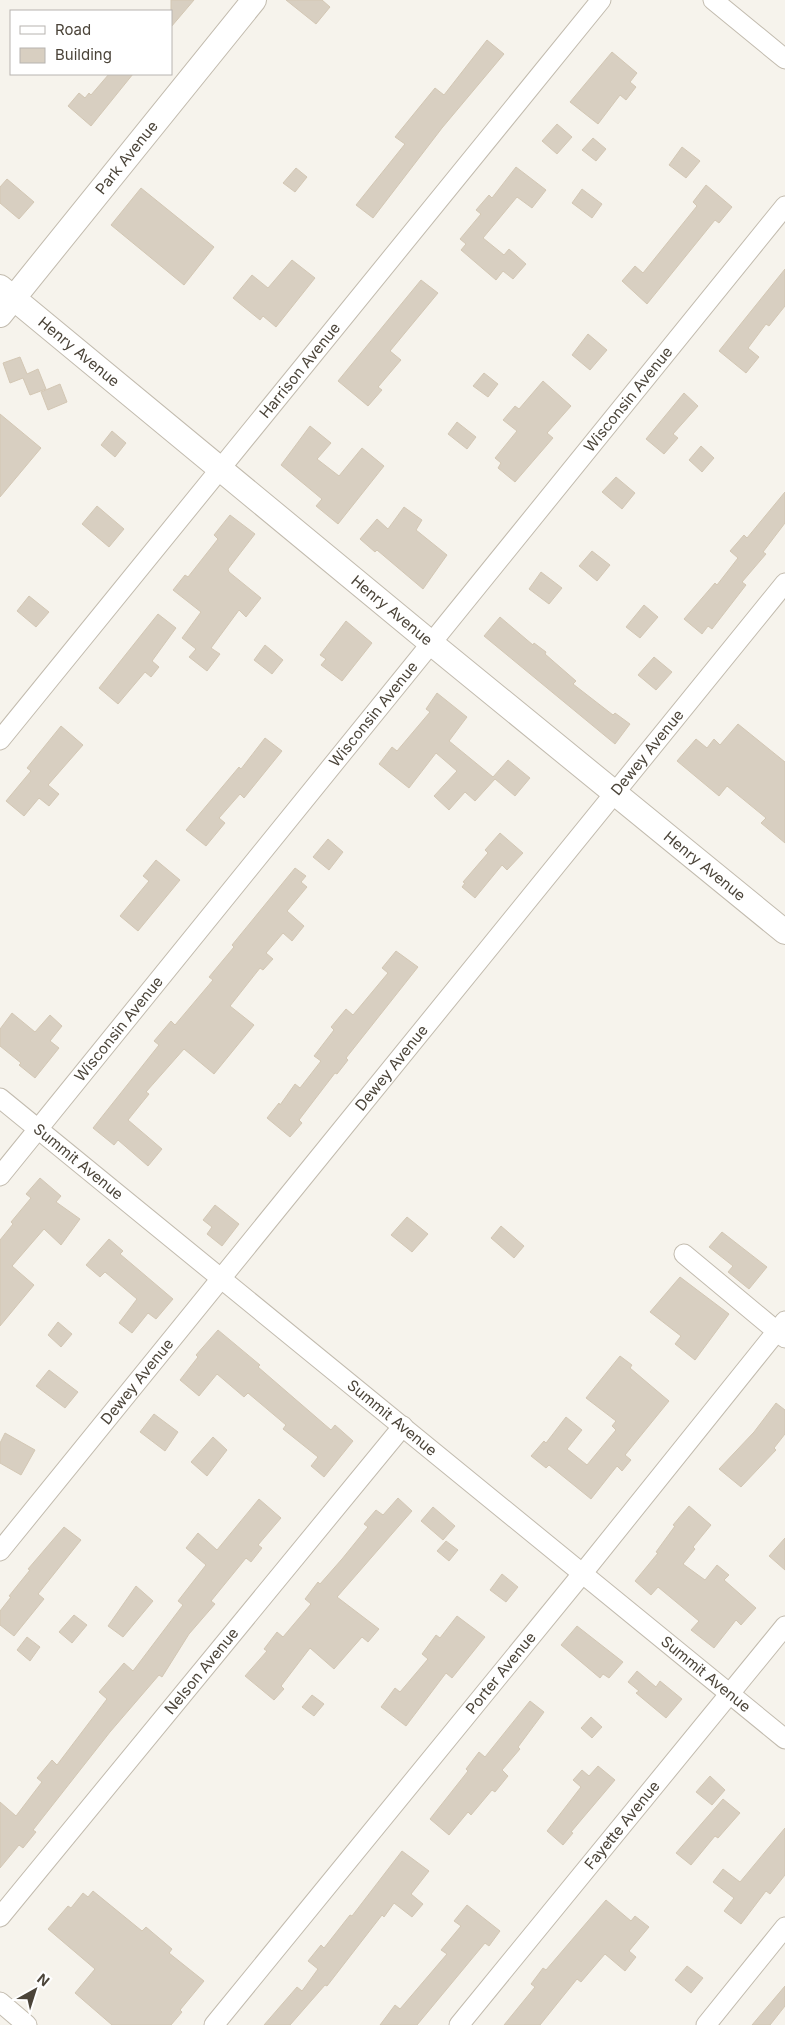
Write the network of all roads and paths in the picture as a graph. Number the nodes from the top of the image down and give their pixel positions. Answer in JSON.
{"nodes":[{"id":1,"x":254,"y":0,"type":"edge"},
{"id":2,"x":601,"y":0,"type":"edge"},
{"id":3,"x":713,"y":0,"type":"edge"},
{"id":4,"x":785,"y":59,"type":"edge"},
{"id":5,"x":785,"y":206,"type":"edge"},
{"id":6,"x":5,"y":300,"type":"edge"},
{"id":7,"x":220,"y":468,"type":"junction"},
{"id":8,"x":785,"y":583,"type":"edge"},
{"id":9,"x":431,"y":643,"type":"junction"},
{"id":10,"x":0,"y":740,"type":"edge"},
{"id":11,"x":615,"y":793,"type":"junction"},
{"id":12,"x":785,"y":932,"type":"edge"},
{"id":13,"x":0,"y":1098,"type":"edge"},
{"id":14,"x":38,"y":1129,"type":"junction"},
{"id":15,"x":0,"y":1176,"type":"edge"},
{"id":16,"x":684,"y":1254,"type":"dead end"},
{"id":17,"x":222,"y":1280,"type":"junction"},
{"id":18,"x":782,"y":1330,"type":"edge"},
{"id":19,"x":402,"y":1426,"type":"junction"},
{"id":20,"x":0,"y":1551,"type":"edge"},
{"id":21,"x":582,"y":1574,"type":"junction"},
{"id":22,"x":785,"y":1626,"type":"edge"},
{"id":23,"x":729,"y":1692,"type":"junction"},
{"id":24,"x":785,"y":1739,"type":"edge"},
{"id":25,"x":0,"y":1917,"type":"edge"},
{"id":26,"x":785,"y":1927,"type":"edge"},
{"id":27,"x":0,"y":2002,"type":"edge"},
{"id":28,"x":27,"y":2025,"type":"edge"},
{"id":29,"x":214,"y":2025,"type":"edge"},
{"id":30,"x":459,"y":2025,"type":"edge"},
{"id":31,"x":706,"y":2025,"type":"edge"}],
"edges":[{"from":1,"to":6,"type":"street","name":"Park Avenue"},
{"from":2,"to":7,"type":"street","name":"Harrison Avenue"},
{"from":3,"to":4,"type":"street"},
{"from":5,"to":9,"type":"street","name":"Wisconsin Avenue"},
{"from":6,"to":7,"type":"street","name":"Henry Avenue"},
{"from":7,"to":9,"type":"street","name":"Henry Avenue"},
{"from":7,"to":10,"type":"street","name":"Harrison Avenue"},
{"from":8,"to":11,"type":"street","name":"Dewey Avenue"},
{"from":9,"to":11,"type":"street","name":"Henry Avenue"},
{"from":9,"to":14,"type":"street","name":"Wisconsin Avenue"},
{"from":11,"to":12,"type":"street","name":"Henry Avenue"},
{"from":11,"to":17,"type":"street","name":"Dewey Avenue"},
{"from":13,"to":14,"type":"street","name":"Summit Avenue"},
{"from":14,"to":15,"type":"street","name":"Wisconsin Avenue"},
{"from":14,"to":17,"type":"street","name":"Summit Avenue"},
{"from":16,"to":18,"type":"street"},
{"from":17,"to":19,"type":"street","name":"Summit Avenue"},
{"from":17,"to":20,"type":"street","name":"Dewey Avenue"},
{"from":18,"to":21,"type":"street","name":"Porter Avenue"},
{"from":19,"to":21,"type":"street","name":"Summit Avenue"},
{"from":19,"to":25,"type":"street","name":"Nelson Avenue"},
{"from":21,"to":23,"type":"street","name":"Summit Avenue"},
{"from":21,"to":29,"type":"street","name":"Porter Avenue"},
{"from":22,"to":23,"type":"street","name":"Fayette Avenue"},
{"from":23,"to":24,"type":"street","name":"Summit Avenue"},
{"from":23,"to":30,"type":"street","name":"Fayette Avenue"},
{"from":26,"to":31,"type":"street"},
{"from":27,"to":28,"type":"street"}]}
